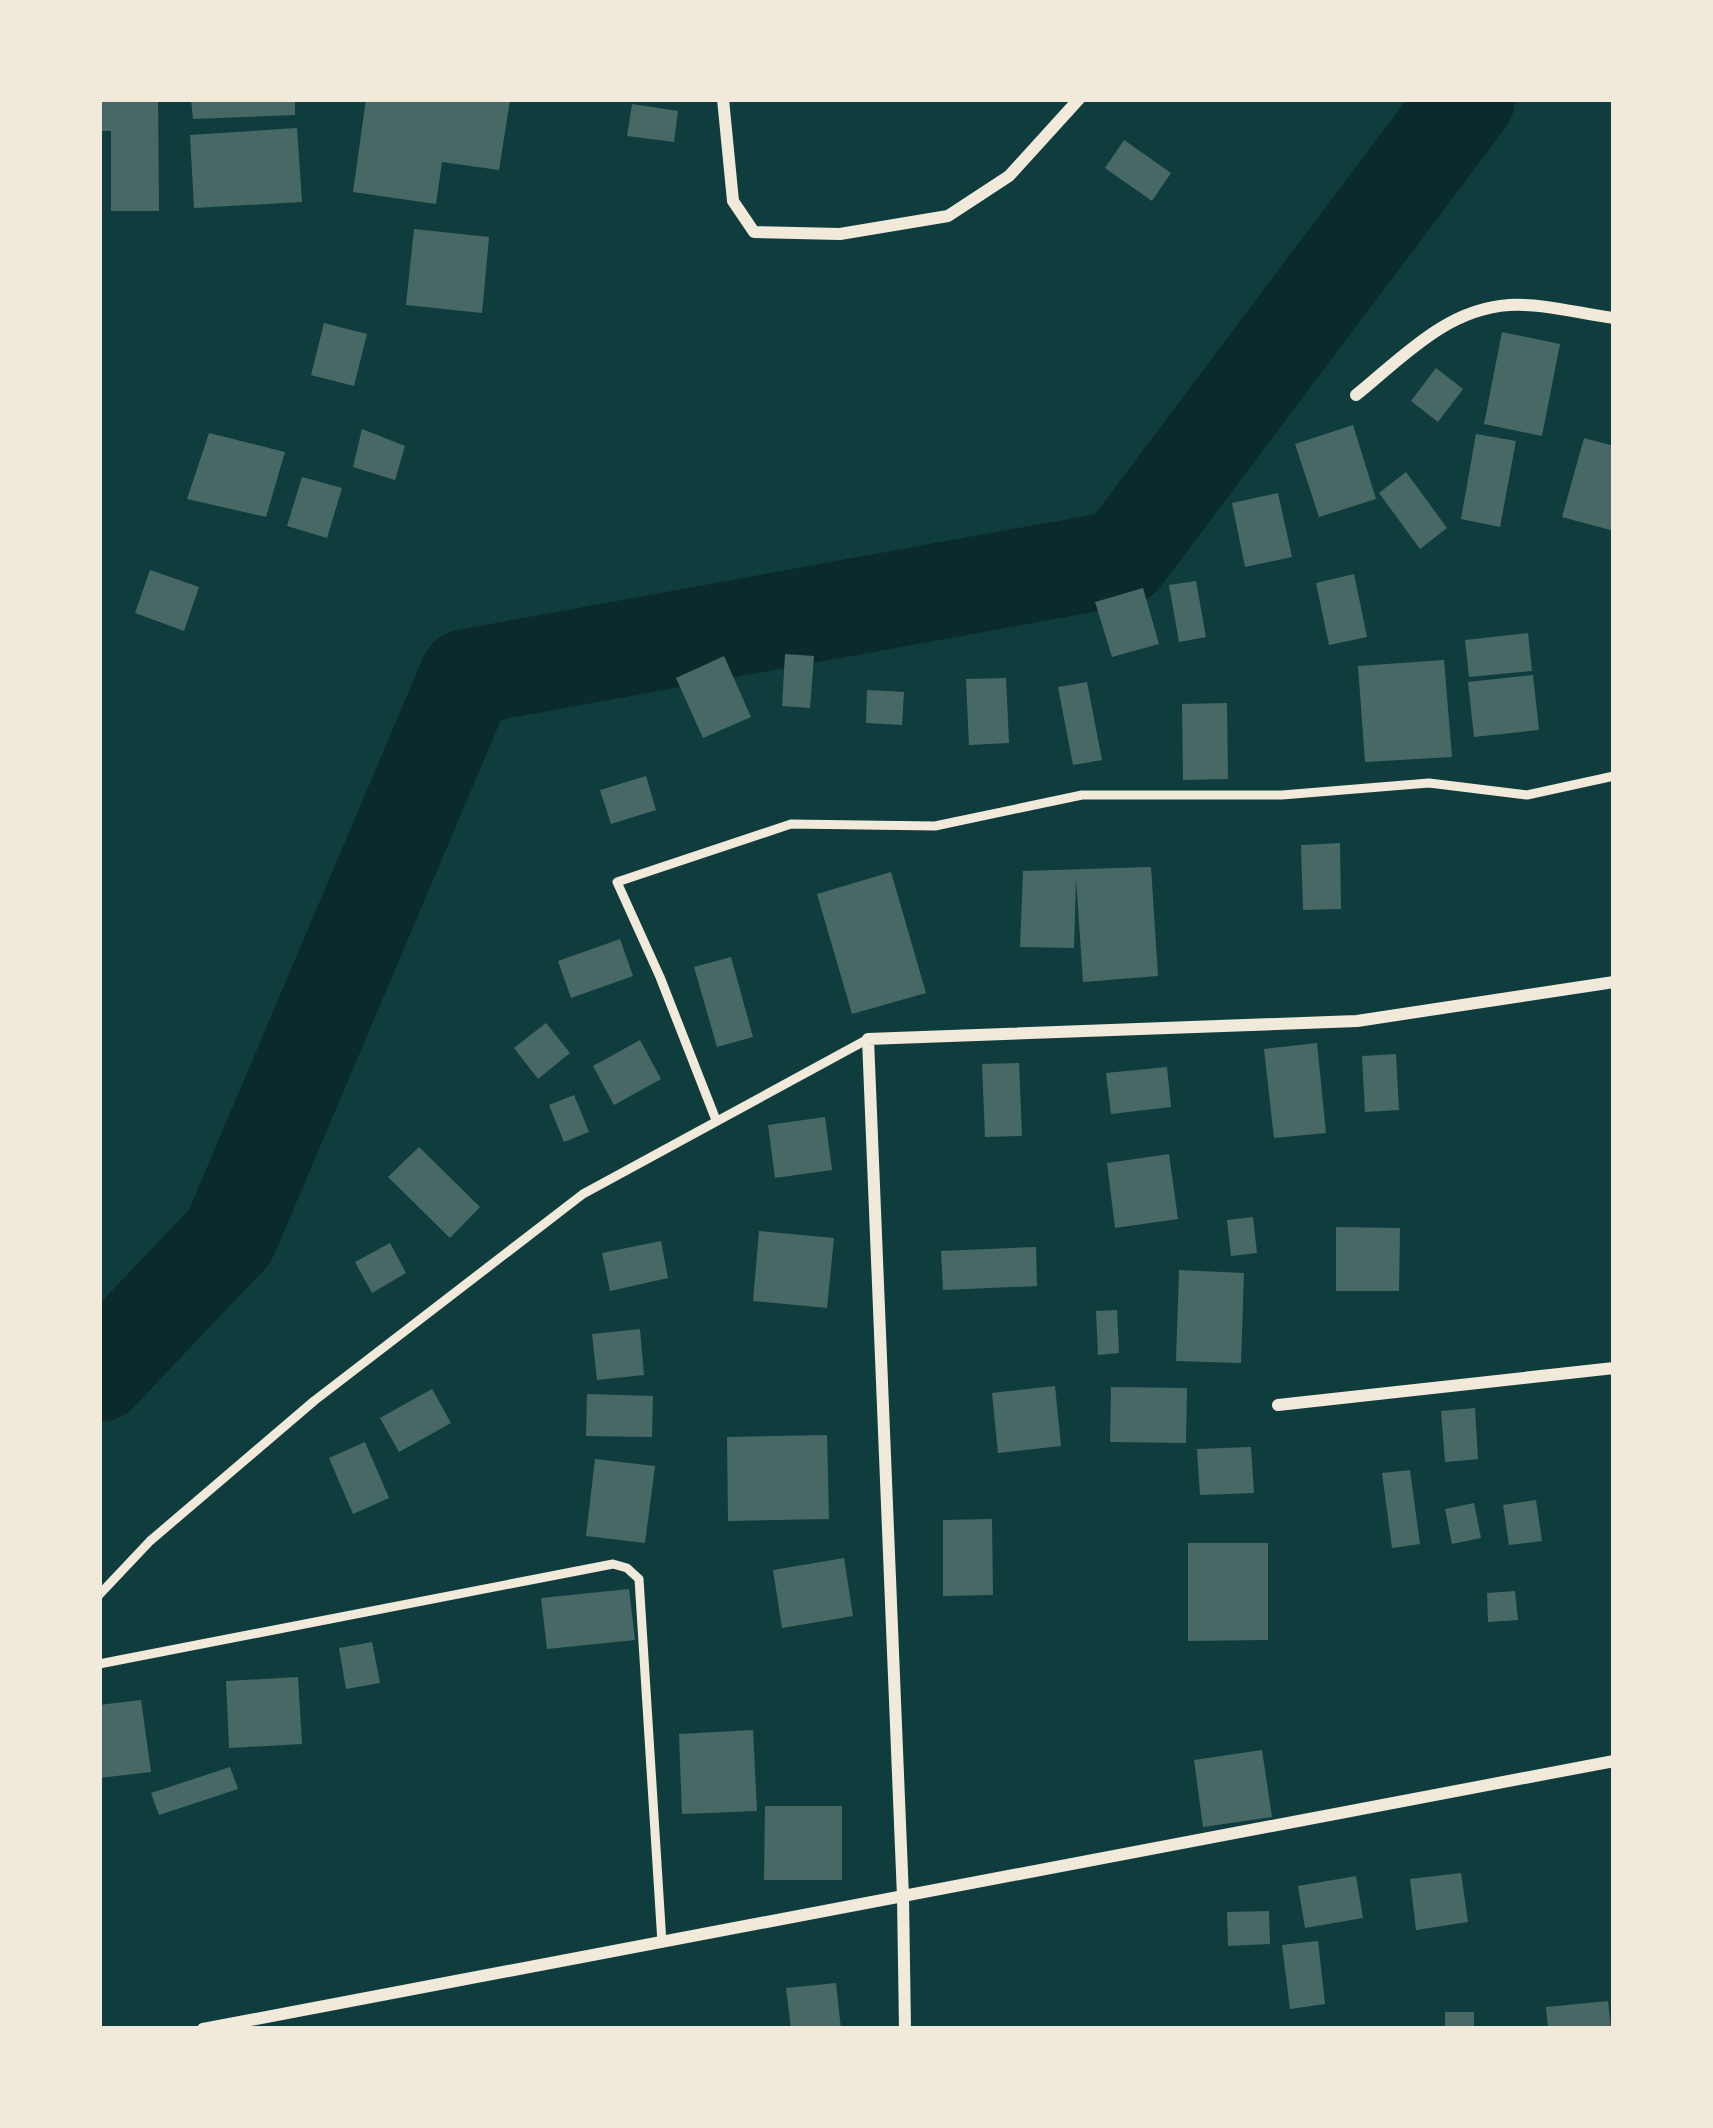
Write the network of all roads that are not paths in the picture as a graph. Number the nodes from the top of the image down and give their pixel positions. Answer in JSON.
{"nodes":[{"id":1,"x":723,"y":99,"type":"edge"},
{"id":2,"x":1079,"y":99,"type":"edge"},
{"id":3,"x":1614,"y":318,"type":"edge"},
{"id":4,"x":1356,"y":395,"type":"dead end"},
{"id":5,"x":1614,"y":776,"type":"edge"},
{"id":6,"x":1614,"y":982,"type":"edge"},
{"id":7,"x":868,"y":1039,"type":"junction"},
{"id":8,"x":716,"y":1120,"type":"junction"},
{"id":9,"x":1614,"y":1368,"type":"edge"},
{"id":10,"x":1278,"y":1405,"type":"dead end"},
{"id":11,"x":99,"y":1595,"type":"edge"},
{"id":12,"x":99,"y":1664,"type":"edge"},
{"id":13,"x":1614,"y":1761,"type":"edge"},
{"id":14,"x":903,"y":1898,"type":"junction"},
{"id":15,"x":662,"y":1943,"type":"junction"},
{"id":16,"x":202,"y":2029,"type":"edge"},
{"id":17,"x":905,"y":2029,"type":"edge"}],
"edges":[{"from":1,"to":2,"type":"street"},
{"from":3,"to":4,"type":"street"},
{"from":5,"to":8,"type":"lane"},
{"from":6,"to":7,"type":"street"},
{"from":7,"to":8,"type":"lane"},
{"from":7,"to":14,"type":"street"},
{"from":8,"to":11,"type":"lane"},
{"from":9,"to":10,"type":"street"},
{"from":12,"to":15,"type":"lane"},
{"from":13,"to":14,"type":"street"},
{"from":14,"to":15,"type":"street"},
{"from":14,"to":17,"type":"street"},
{"from":15,"to":16,"type":"street"}]}
